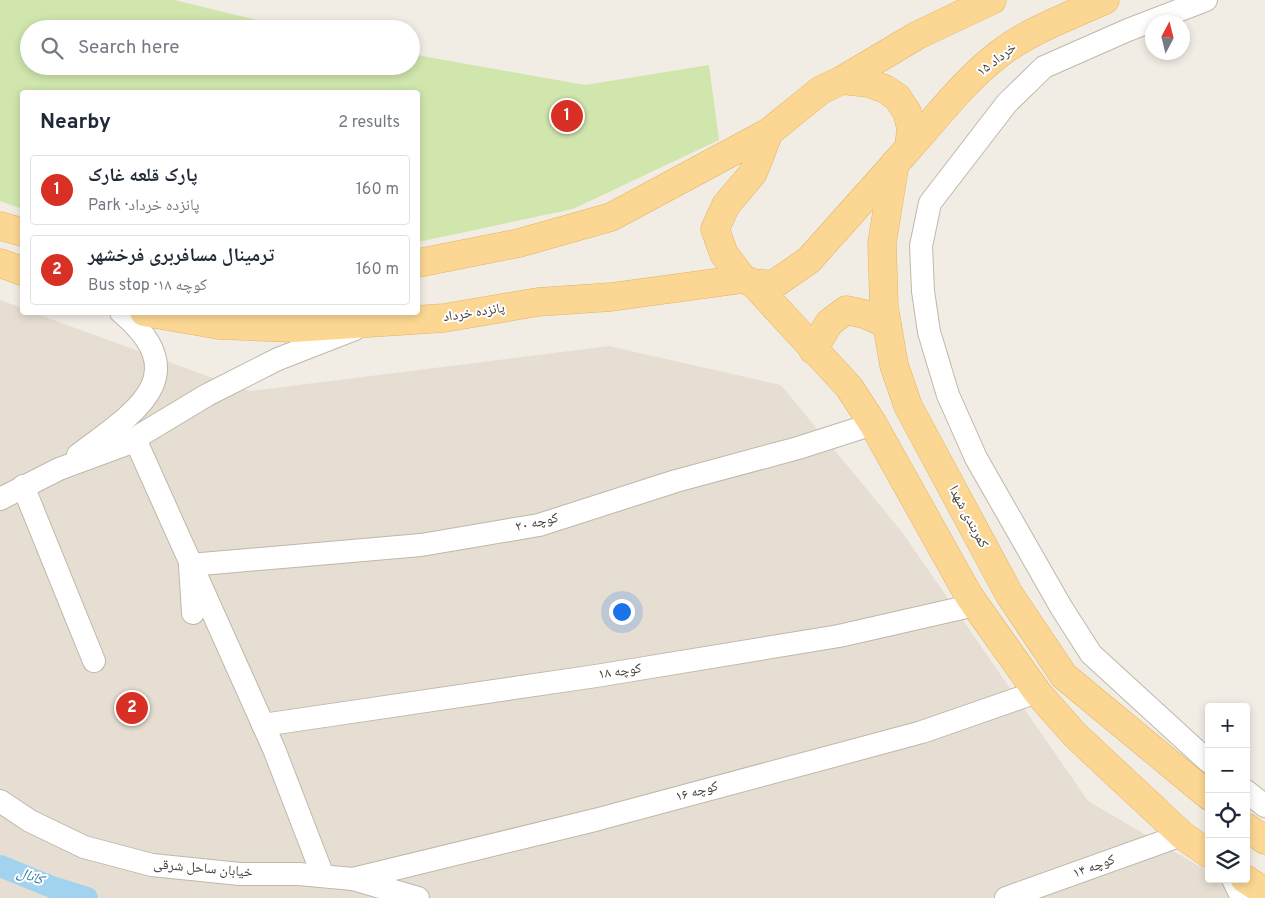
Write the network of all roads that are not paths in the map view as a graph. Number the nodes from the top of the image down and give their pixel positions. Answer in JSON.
{"nodes":[{"id":1,"x":992,"y":0,"type":"edge"},
{"id":2,"x":1105,"y":0,"type":"edge"},
{"id":3,"x":1206,"y":0,"type":"edge"},
{"id":4,"x":842,"y":80,"type":"junction"},
{"id":5,"x":769,"y":132,"type":"junction"},
{"id":6,"x":902,"y":156,"type":"junction"},
{"id":7,"x":0,"y":226,"type":"edge"},
{"id":8,"x":20,"y":231,"type":"edge"},
{"id":9,"x":420,"y":262,"type":"edge"},
{"id":10,"x":0,"y":263,"type":"edge"},
{"id":11,"x":20,"y":271,"type":"edge"},
{"id":12,"x":748,"y":281,"type":"junction"},
{"id":13,"x":125,"y":315,"type":"edge"},
{"id":14,"x":161,"y":315,"type":"edge"},
{"id":15,"x":375,"y":322,"type":"junction"},
{"id":16,"x":887,"y":324,"type":"junction"},
{"id":17,"x":813,"y":350,"type":"junction"},
{"id":18,"x":873,"y":424,"type":"junction"},
{"id":19,"x":135,"y":439,"type":"junction"},
{"id":20,"x":59,"y":469,"type":"junction"},
{"id":21,"x":7,"y":492,"type":"edge"},
{"id":22,"x":190,"y":564,"type":"junction"},
{"id":23,"x":975,"y":605,"type":"junction"},
{"id":24,"x":193,"y":613,"type":"dead end"},
{"id":25,"x":94,"y":661,"type":"dead end"},
{"id":26,"x":1037,"y":692,"type":"junction"},
{"id":27,"x":263,"y":725,"type":"junction"},
{"id":28,"x":1205,"y":758,"type":"edge"},
{"id":29,"x":1205,"y":793,"type":"edge"},
{"id":30,"x":1249,"y":793,"type":"edge"},
{"id":31,"x":0,"y":801,"type":"edge"},
{"id":32,"x":1265,"y":806,"type":"edge"},
{"id":33,"x":1250,"y":830,"type":"edge"},
{"id":34,"x":1182,"y":835,"type":"junction"},
{"id":35,"x":1265,"y":840,"type":"edge"},
{"id":36,"x":1205,"y":851,"type":"edge"},
{"id":37,"x":323,"y":876,"type":"junction"},
{"id":38,"x":353,"y":878,"type":"junction"},
{"id":39,"x":1250,"y":882,"type":"edge"},
{"id":40,"x":1235,"y":883,"type":"edge"},
{"id":41,"x":1265,"y":892,"type":"edge"},
{"id":42,"x":418,"y":898,"type":"edge"},
{"id":43,"x":1006,"y":898,"type":"edge"},
{"id":44,"x":1242,"y":898,"type":"edge"}],
"edges":[{"from":1,"to":4,"type":"main road"},
{"from":2,"to":6,"type":"main road","name":"۱۵ خرداد"},
{"from":3,"to":28,"type":"street"},
{"from":4,"to":5,"type":"main road"},
{"from":4,"to":6,"type":"main road","name":"کمربندی شهدا"},
{"from":5,"to":9,"type":"main road"},
{"from":5,"to":12,"type":"main road"},
{"from":6,"to":12,"type":"main road","name":"۱۵ خرداد"},
{"from":6,"to":16,"type":"main road","name":"کمربندی شهدا"},
{"from":7,"to":8,"type":"main road"},
{"from":10,"to":11,"type":"main road"},
{"from":12,"to":15,"type":"main road","name":"پانزده خرداد"},
{"from":12,"to":17,"type":"main road"},
{"from":13,"to":20,"type":"street"},
{"from":14,"to":15,"type":"main road","name":"پانزده خرداد"},
{"from":15,"to":19,"type":"street"},
{"from":16,"to":17,"type":"main road"},
{"from":16,"to":29,"type":"main road","name":"کمربندی شهدا"},
{"from":17,"to":18,"type":"main road"},
{"from":18,"to":22,"type":"street","name":"کوچه ۲۰"},
{"from":18,"to":23,"type":"main road"},
{"from":19,"to":20,"type":"street"},
{"from":19,"to":22,"type":"street"},
{"from":20,"to":21,"type":"street"},
{"from":21,"to":25,"type":"street"},
{"from":22,"to":24,"type":"street"},
{"from":22,"to":27,"type":"street"},
{"from":23,"to":26,"type":"main road"},
{"from":23,"to":27,"type":"street","name":"کوچه ۱۸"},
{"from":26,"to":34,"type":"main road"},
{"from":26,"to":38,"type":"street","name":"کوچه ۱۶"},
{"from":27,"to":37,"type":"street"},
{"from":30,"to":32,"type":"street"},
{"from":31,"to":37,"type":"street","name":"خیابان ساحل شرقی"},
{"from":33,"to":35,"type":"main road"},
{"from":34,"to":36,"type":"main road"},
{"from":34,"to":43,"type":"street","name":"کوچه ۱۴"},
{"from":37,"to":38,"type":"street","name":"خیابان ساحل شرقی"},
{"from":38,"to":42,"type":"street","name":"خیابان ساحل شرقی"},
{"from":39,"to":41,"type":"main road"},
{"from":40,"to":44,"type":"street"}]}
